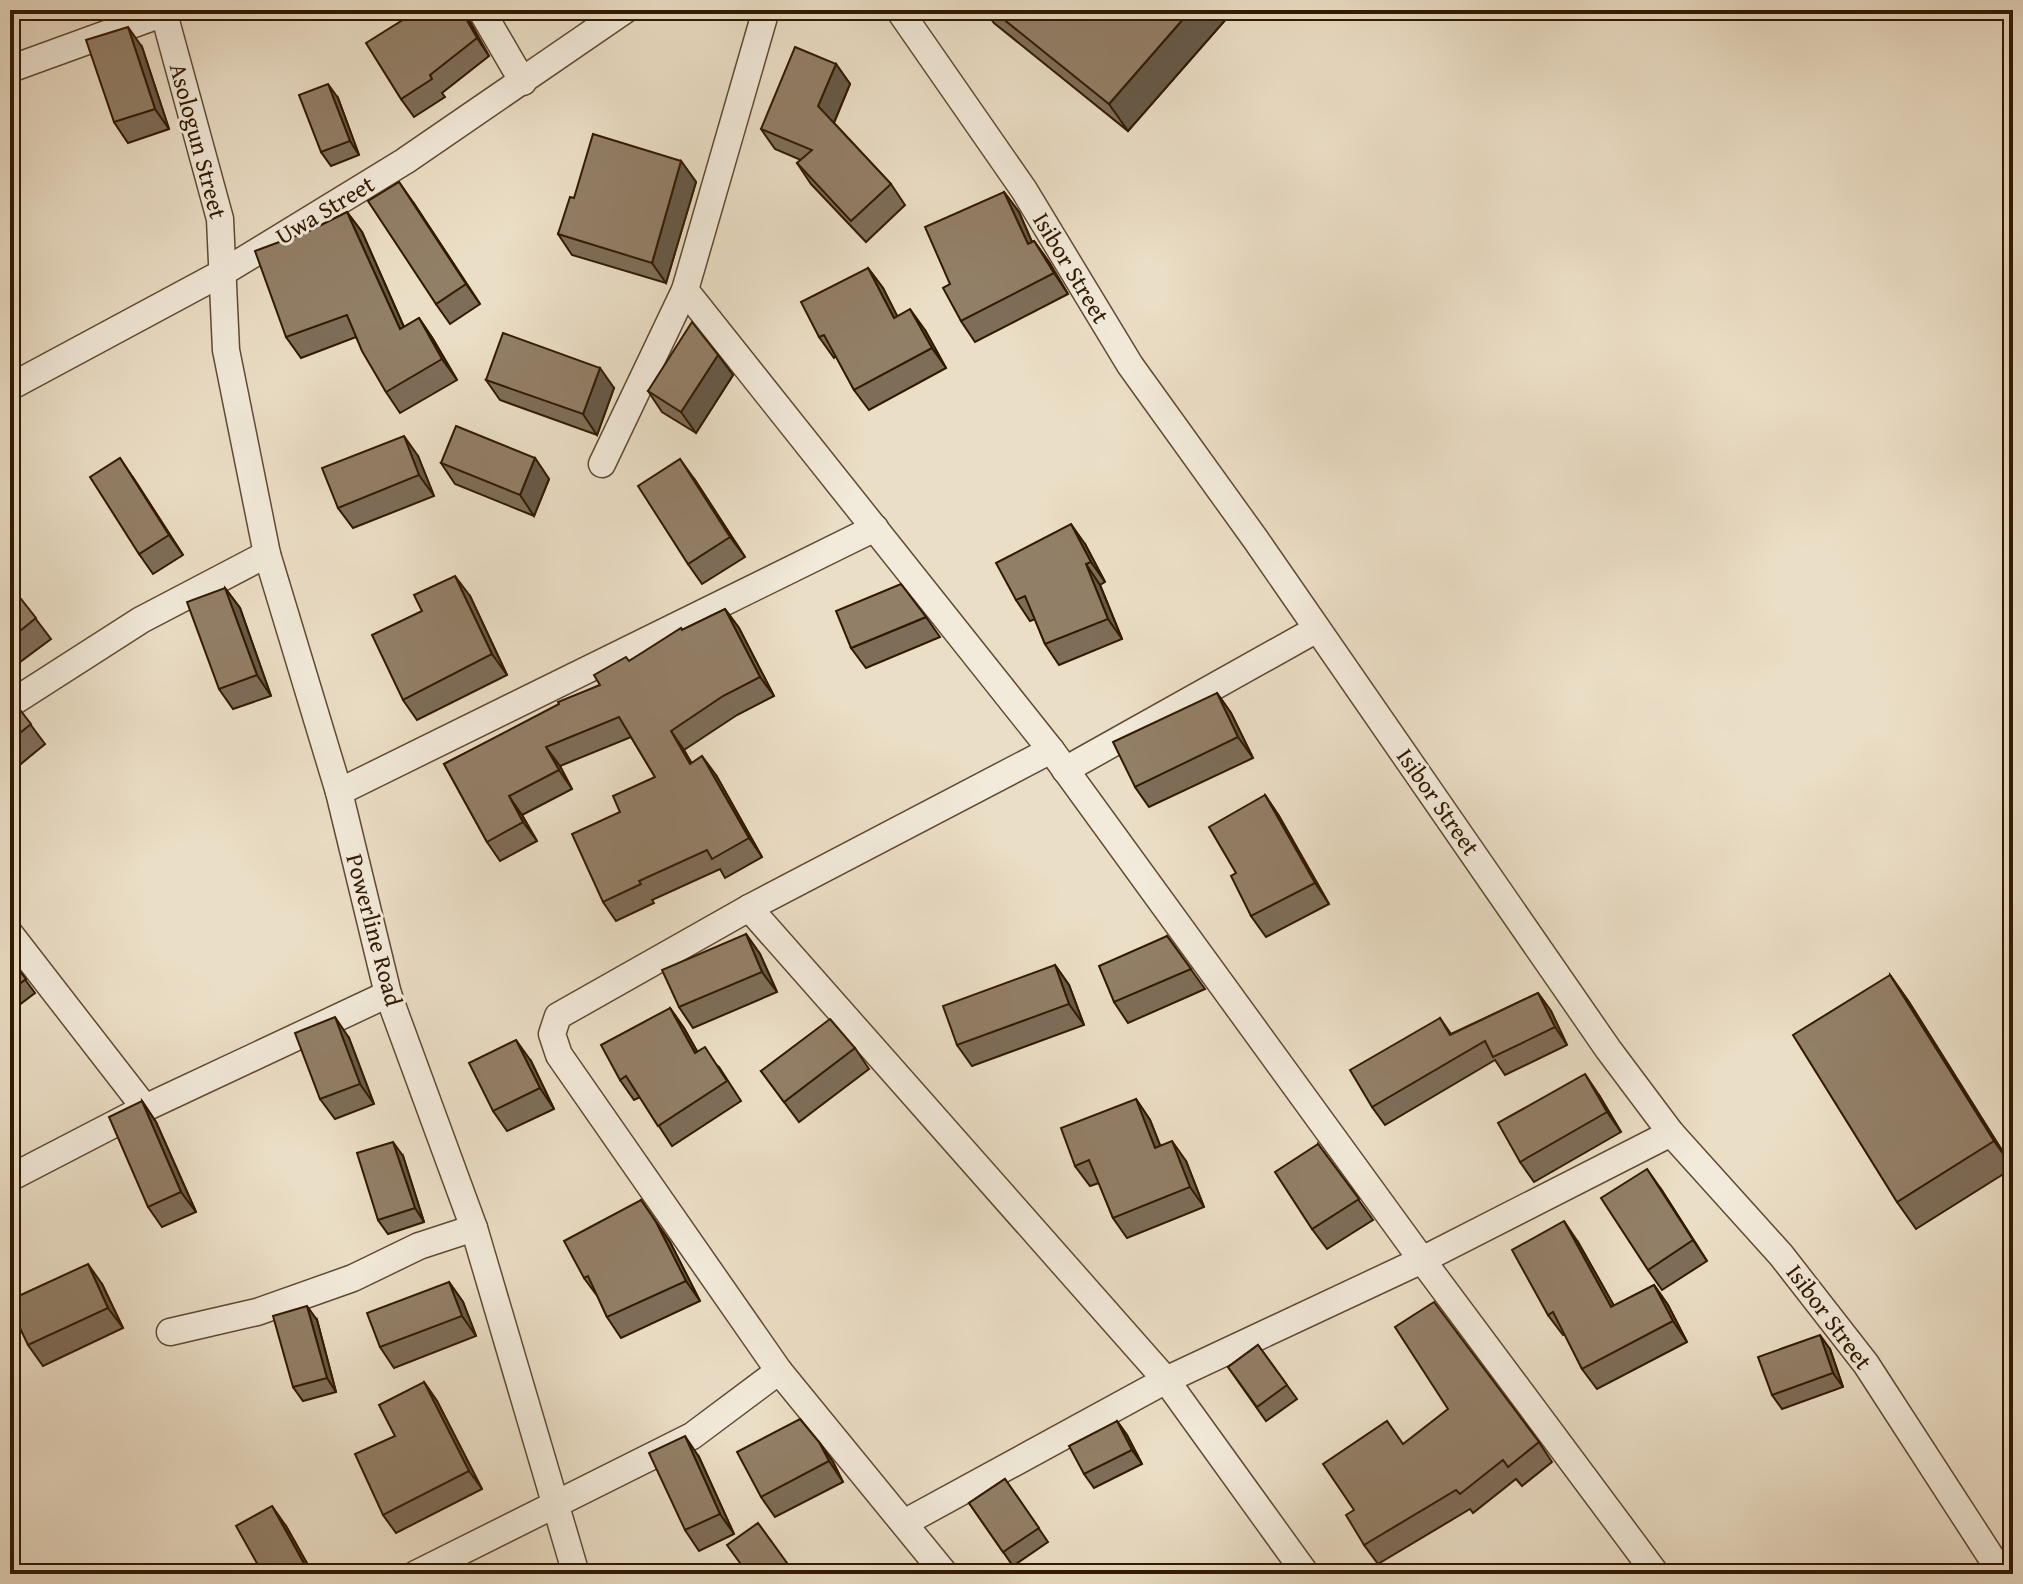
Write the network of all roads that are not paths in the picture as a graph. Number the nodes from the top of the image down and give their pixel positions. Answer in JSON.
{"nodes":[{"id":1,"x":481,"y":10,"type":"edge"},
{"id":2,"x":625,"y":10,"type":"edge"},
{"id":3,"x":766,"y":10,"type":"edge"},
{"id":4,"x":899,"y":10,"type":"edge"},
{"id":5,"x":163,"y":11,"type":"edge"},
{"id":6,"x":10,"y":69,"type":"edge"},
{"id":7,"x":523,"y":82,"type":"junction"},
{"id":8,"x":222,"y":273,"type":"junction"},
{"id":9,"x":685,"y":290,"type":"junction"},
{"id":10,"x":10,"y":387,"type":"edge"},
{"id":11,"x":602,"y":464,"type":"dead end"},
{"id":12,"x":875,"y":528,"type":"junction"},
{"id":13,"x":267,"y":554,"type":"junction"},
{"id":14,"x":1317,"y":629,"type":"junction"},
{"id":15,"x":10,"y":704,"type":"edge"},
{"id":16,"x":1058,"y":760,"type":"junction"},
{"id":17,"x":339,"y":792,"type":"junction"},
{"id":18,"x":749,"y":908,"type":"junction"},
{"id":19,"x":10,"y":934,"type":"edge"},
{"id":20,"x":388,"y":994,"type":"junction"},
{"id":21,"x":145,"y":1108,"type":"junction"},
{"id":22,"x":1671,"y":1133,"type":"junction"},
{"id":23,"x":10,"y":1178,"type":"edge"},
{"id":24,"x":474,"y":1228,"type":"junction"},
{"id":25,"x":1422,"y":1260,"type":"junction"},
{"id":26,"x":170,"y":1332,"type":"dead end"},
{"id":27,"x":779,"y":1371,"type":"junction"},
{"id":28,"x":1166,"y":1380,"type":"junction"},
{"id":29,"x":557,"y":1504,"type":"junction"},
{"id":30,"x":904,"y":1523,"type":"junction"},
{"id":31,"x":416,"y":1574,"type":"edge"},
{"id":32,"x":576,"y":1574,"type":"edge"},
{"id":33,"x":945,"y":1574,"type":"edge"},
{"id":34,"x":1306,"y":1574,"type":"edge"},
{"id":35,"x":1656,"y":1574,"type":"edge"},
{"id":36,"x":2002,"y":1574,"type":"edge"}],
"edges":[{"from":1,"to":7,"type":"street"},
{"from":2,"to":7,"type":"street","name":"Uwa Street"},
{"from":3,"to":9,"type":"street"},
{"from":4,"to":14,"type":"street","name":"Isibor Street"},
{"from":5,"to":6,"type":"street"},
{"from":5,"to":8,"type":"street","name":"Asologun Street"},
{"from":7,"to":8,"type":"street","name":"Uwa Street"},
{"from":8,"to":10,"type":"street","name":"Uwa Street"},
{"from":8,"to":13,"type":"street","name":"Powerline Road"},
{"from":9,"to":11,"type":"street"},
{"from":9,"to":12,"type":"street"},
{"from":12,"to":16,"type":"street"},
{"from":12,"to":17,"type":"street"},
{"from":13,"to":15,"type":"street"},
{"from":13,"to":17,"type":"street","name":"Powerline Road"},
{"from":14,"to":16,"type":"street"},
{"from":14,"to":22,"type":"street","name":"Isibor Street"},
{"from":16,"to":18,"type":"street"},
{"from":16,"to":25,"type":"street"},
{"from":17,"to":20,"type":"street","name":"Powerline Road"},
{"from":18,"to":27,"type":"street"},
{"from":18,"to":28,"type":"street"},
{"from":19,"to":21,"type":"street"},
{"from":20,"to":21,"type":"street"},
{"from":20,"to":24,"type":"street","name":"Powerline Road"},
{"from":21,"to":23,"type":"street"},
{"from":22,"to":25,"type":"street"},
{"from":22,"to":36,"type":"street","name":"Isibor Street"},
{"from":24,"to":26,"type":"street"},
{"from":24,"to":29,"type":"street","name":"Powerline Road"},
{"from":25,"to":28,"type":"street"},
{"from":25,"to":35,"type":"street"},
{"from":27,"to":29,"type":"street"},
{"from":27,"to":30,"type":"street"},
{"from":28,"to":30,"type":"street"},
{"from":28,"to":34,"type":"street"},
{"from":29,"to":31,"type":"street"},
{"from":29,"to":32,"type":"street","name":"Powerline Road"},
{"from":30,"to":33,"type":"street"}]}
